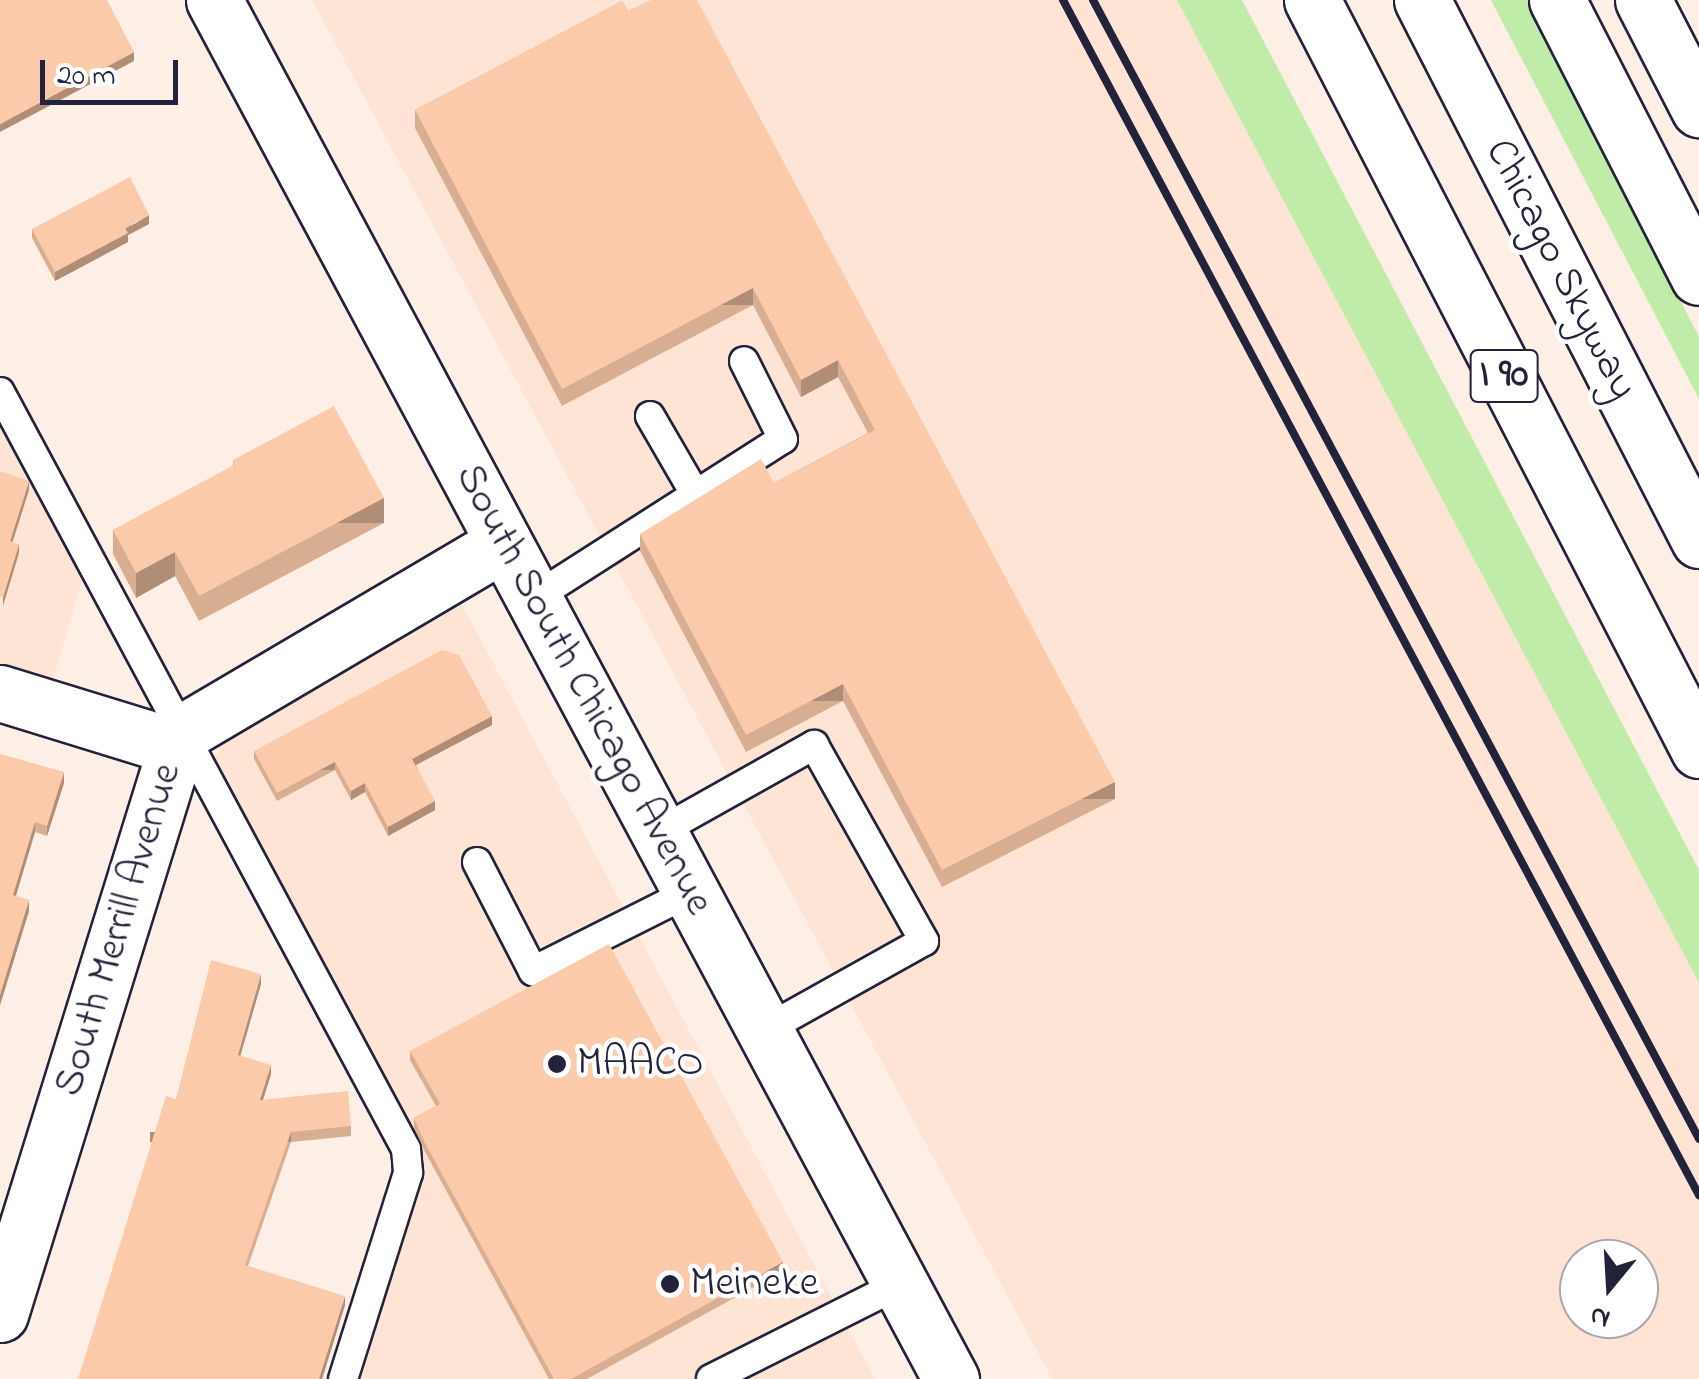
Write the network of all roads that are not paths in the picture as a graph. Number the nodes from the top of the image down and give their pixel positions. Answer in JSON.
{"nodes":[{"id":1,"x":214,"y":0,"type":"edge"},
{"id":2,"x":1312,"y":0,"type":"edge"},
{"id":3,"x":1422,"y":0,"type":"edge"},
{"id":4,"x":1557,"y":0,"type":"edge"},
{"id":5,"x":1643,"y":0,"type":"edge"},
{"id":6,"x":1699,"y":108,"type":"edge"},
{"id":7,"x":1699,"y":277,"type":"edge"},
{"id":8,"x":744,"y":361,"type":"dead end"},
{"id":9,"x":0,"y":392,"type":"edge"},
{"id":10,"x":650,"y":416,"type":"dead end"},
{"id":11,"x":694,"y":492,"type":"junction"},
{"id":12,"x":1699,"y":540,"type":"edge"},
{"id":13,"x":504,"y":543,"type":"junction"},
{"id":14,"x":534,"y":598,"type":"junction"},
{"id":15,"x":0,"y":692,"type":"edge"},
{"id":16,"x":178,"y":741,"type":"junction"},
{"id":17,"x":1699,"y":750,"type":"edge"},
{"id":18,"x":659,"y":832,"type":"junction"},
{"id":19,"x":477,"y":862,"type":"dead end"},
{"id":20,"x":690,"y":892,"type":"junction"},
{"id":21,"x":765,"y":1030,"type":"junction"},
{"id":22,"x":900,"y":1284,"type":"junction"},
{"id":23,"x":0,"y":1314,"type":"edge"},
{"id":24,"x":948,"y":1378,"type":"edge"},
{"id":25,"x":343,"y":1379,"type":"edge"},
{"id":26,"x":711,"y":1379,"type":"edge"}],
"edges":[{"from":1,"to":13,"type":"main road","name":"South South Chicago Avenue"},
{"from":2,"to":17,"type":"main road","number":"I 90"},
{"from":3,"to":12,"type":"main road","name":"Chicago Skyway","number":"I 90"},
{"from":4,"to":7,"type":"main road"},
{"from":5,"to":6,"type":"main road"},
{"from":8,"to":11,"type":"lane"},
{"from":9,"to":16,"type":"lane"},
{"from":10,"to":11,"type":"lane"},
{"from":11,"to":14,"type":"lane"},
{"from":13,"to":14,"type":"main road","name":"South South Chicago Avenue"},
{"from":13,"to":16,"type":"main road","name":"South Merrill Avenue"},
{"from":14,"to":18,"type":"main road","name":"South South Chicago Avenue"},
{"from":15,"to":16,"type":"main road"},
{"from":16,"to":23,"type":"main road","name":"South Merrill Avenue"},
{"from":16,"to":25,"type":"lane"},
{"from":18,"to":20,"type":"main road","name":"South South Chicago Avenue"},
{"from":18,"to":21,"type":"lane"},
{"from":19,"to":20,"type":"lane"},
{"from":20,"to":21,"type":"main road","name":"South South Chicago Avenue"},
{"from":21,"to":22,"type":"main road","name":"South South Chicago Avenue"},
{"from":22,"to":24,"type":"main road","name":"South South Chicago Avenue"},
{"from":22,"to":26,"type":"lane"}]}
